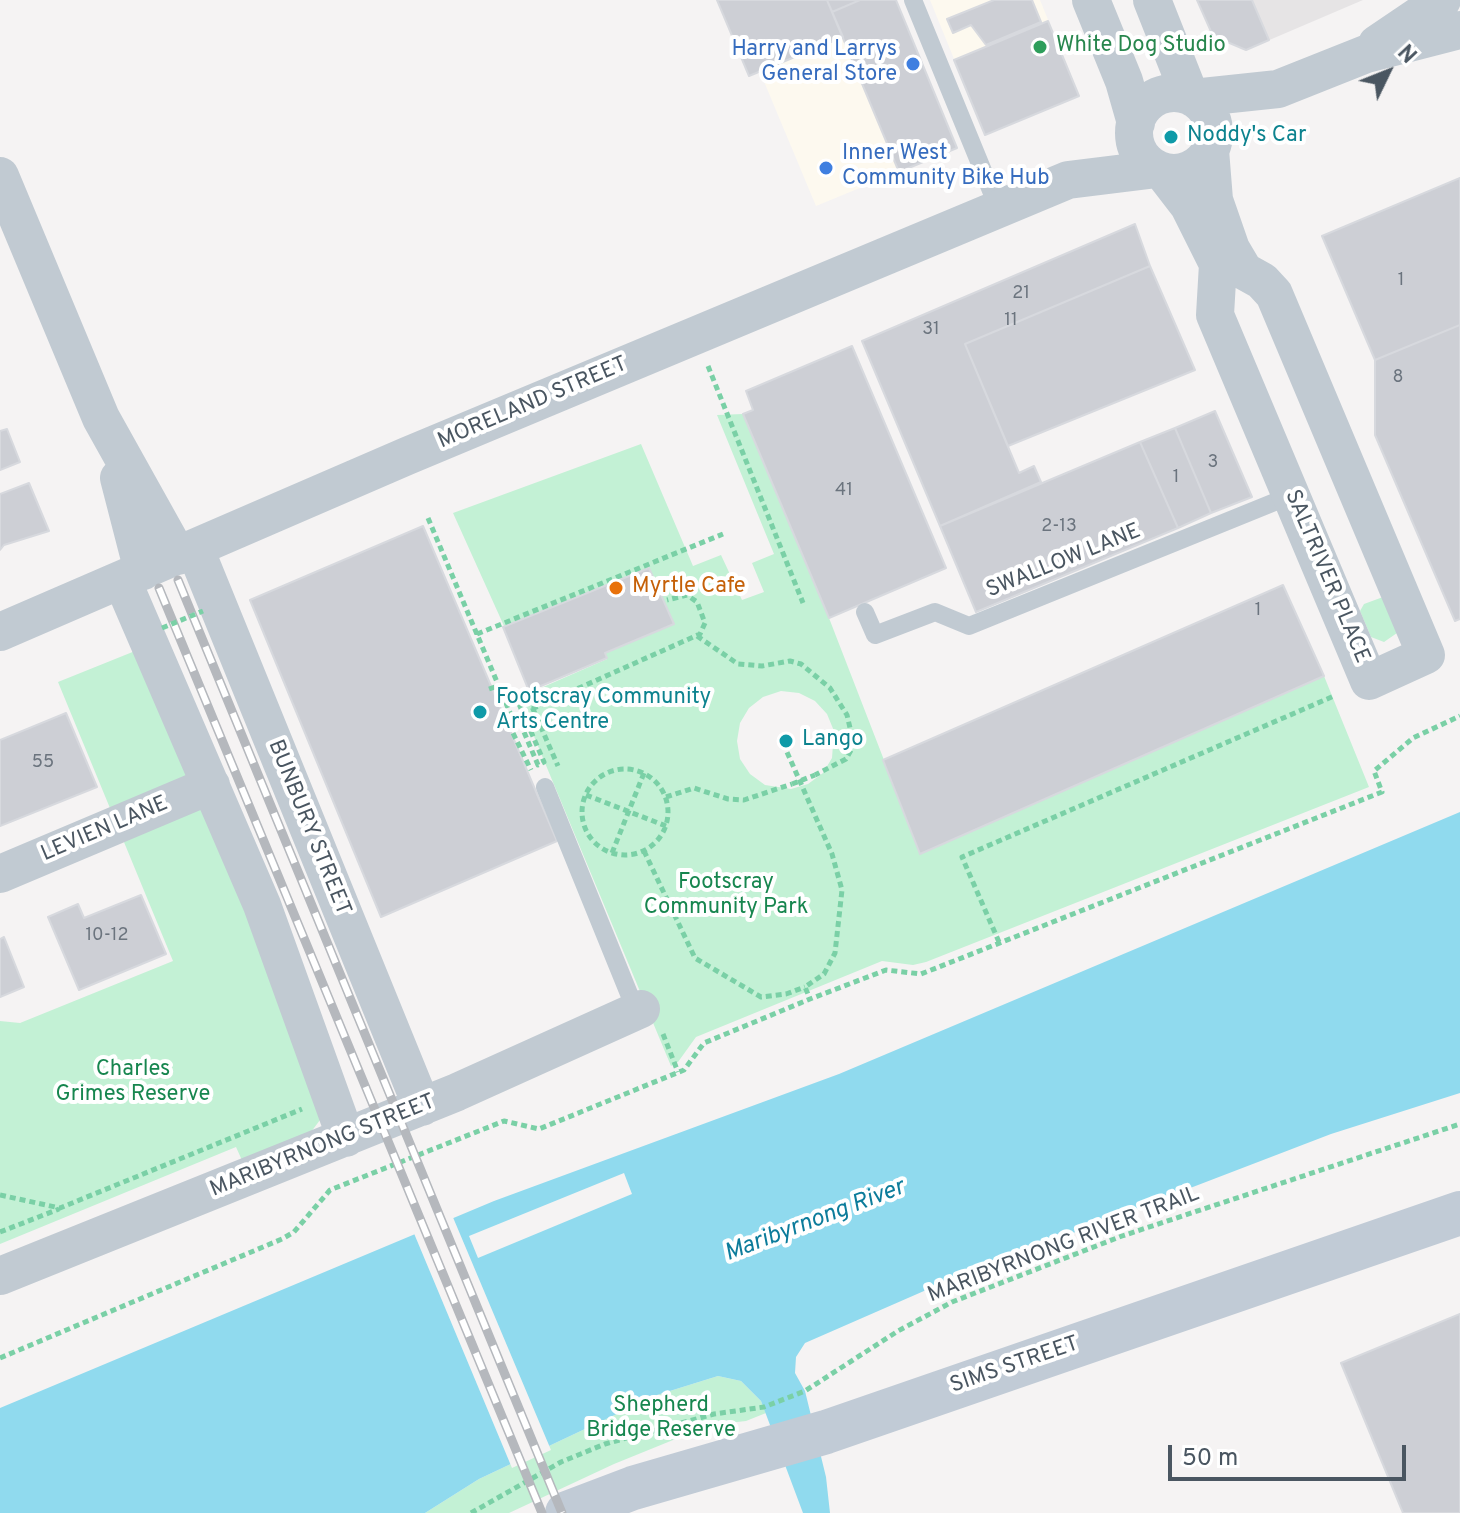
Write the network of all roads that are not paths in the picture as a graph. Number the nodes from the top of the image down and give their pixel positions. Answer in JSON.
{"nodes":[{"id":1,"x":913,"y":0,"type":"edge"},
{"id":2,"x":1091,"y":0,"type":"edge"},
{"id":3,"x":1152,"y":0,"type":"edge"},
{"id":4,"x":1442,"y":0,"type":"edge"},
{"id":5,"x":1460,"y":30,"type":"edge"},
{"id":6,"x":1366,"y":54,"type":"junction"},
{"id":7,"x":1278,"y":89,"type":"junction"},
{"id":8,"x":1192,"y":97,"type":"junction"},
{"id":9,"x":1135,"y":125,"type":"junction"},
{"id":10,"x":1210,"y":149,"type":"junction"},
{"id":11,"x":1160,"y":170,"type":"junction"},
{"id":12,"x":0,"y":176,"type":"edge"},
{"id":13,"x":1068,"y":180,"type":"junction"},
{"id":14,"x":999,"y":210,"type":"junction"},
{"id":15,"x":101,"y":418,"type":"junction"},
{"id":16,"x":1292,"y":495,"type":"junction"},
{"id":17,"x":186,"y":552,"type":"junction"},
{"id":18,"x":133,"y":576,"type":"junction"},
{"id":19,"x":865,"y":612,"type":"dead end"},
{"id":20,"x":0,"y":632,"type":"edge"},
{"id":21,"x":211,"y":785,"type":"junction"},
{"id":22,"x":545,"y":787,"type":"road end"},
{"id":23,"x":0,"y":874,"type":"edge"},
{"id":24,"x":639,"y":1010,"type":"joint"},
{"id":25,"x":422,"y":1107,"type":"junction"},
{"id":26,"x":346,"y":1138,"type":"junction"},
{"id":27,"x":1460,"y":1213,"type":"edge"},
{"id":28,"x":0,"y":1276,"type":"edge"},
{"id":29,"x":567,"y":1513,"type":"edge"}],
"edges":[{"from":1,"to":14,"type":"lane"},
{"from":2,"to":9,"type":"street"},
{"from":3,"to":8,"type":"street"},
{"from":4,"to":6,"type":"street"},
{"from":5,"to":6,"type":"street"},
{"from":6,"to":7,"type":"street"},
{"from":7,"to":8,"type":"street"},
{"from":7,"to":10,"type":"street"},
{"from":8,"to":9,"type":"street"},
{"from":8,"to":10,"type":"street"},
{"from":9,"to":11,"type":"street"},
{"from":9,"to":13,"type":"street","name":"MORELAND STREET"},
{"from":10,"to":11,"type":"street"},
{"from":10,"to":16,"type":"street","name":"SALTRIVER PLACE"},
{"from":11,"to":13,"type":"street","name":"MORELAND STREET"},
{"from":11,"to":16,"type":"street","name":"SALTRIVER PLACE"},
{"from":12,"to":15,"type":"street","name":"BUNBURY STREET"},
{"from":13,"to":14,"type":"street","name":"MORELAND STREET"},
{"from":14,"to":17,"type":"street","name":"MORELAND STREET"},
{"from":15,"to":17,"type":"street","name":"BUNBURY STREET"},
{"from":15,"to":18,"type":"street","name":"BUNBURY STREET"},
{"from":16,"to":19,"type":"lane","name":"SWALLOW LANE"},
{"from":17,"to":18,"type":"street","name":"MORELAND STREET"},
{"from":17,"to":25,"type":"street","name":"BUNBURY STREET"},
{"from":18,"to":20,"type":"street","name":"MORELAND STREET"},
{"from":18,"to":21,"type":"street","name":"BUNBURY STREET"},
{"from":21,"to":23,"type":"street","name":"LEVIEN LANE"},
{"from":21,"to":26,"type":"street","name":"BUNBURY STREET"},
{"from":22,"to":24,"type":"lane"},
{"from":24,"to":25,"type":"street","name":"MARIBYRNONG STREET"},
{"from":25,"to":26,"type":"street","name":"MARIBYRNONG STREET"},
{"from":26,"to":28,"type":"street","name":"MARIBYRNONG STREET"},
{"from":27,"to":29,"type":"street","name":"SIMS STREET"}]}
